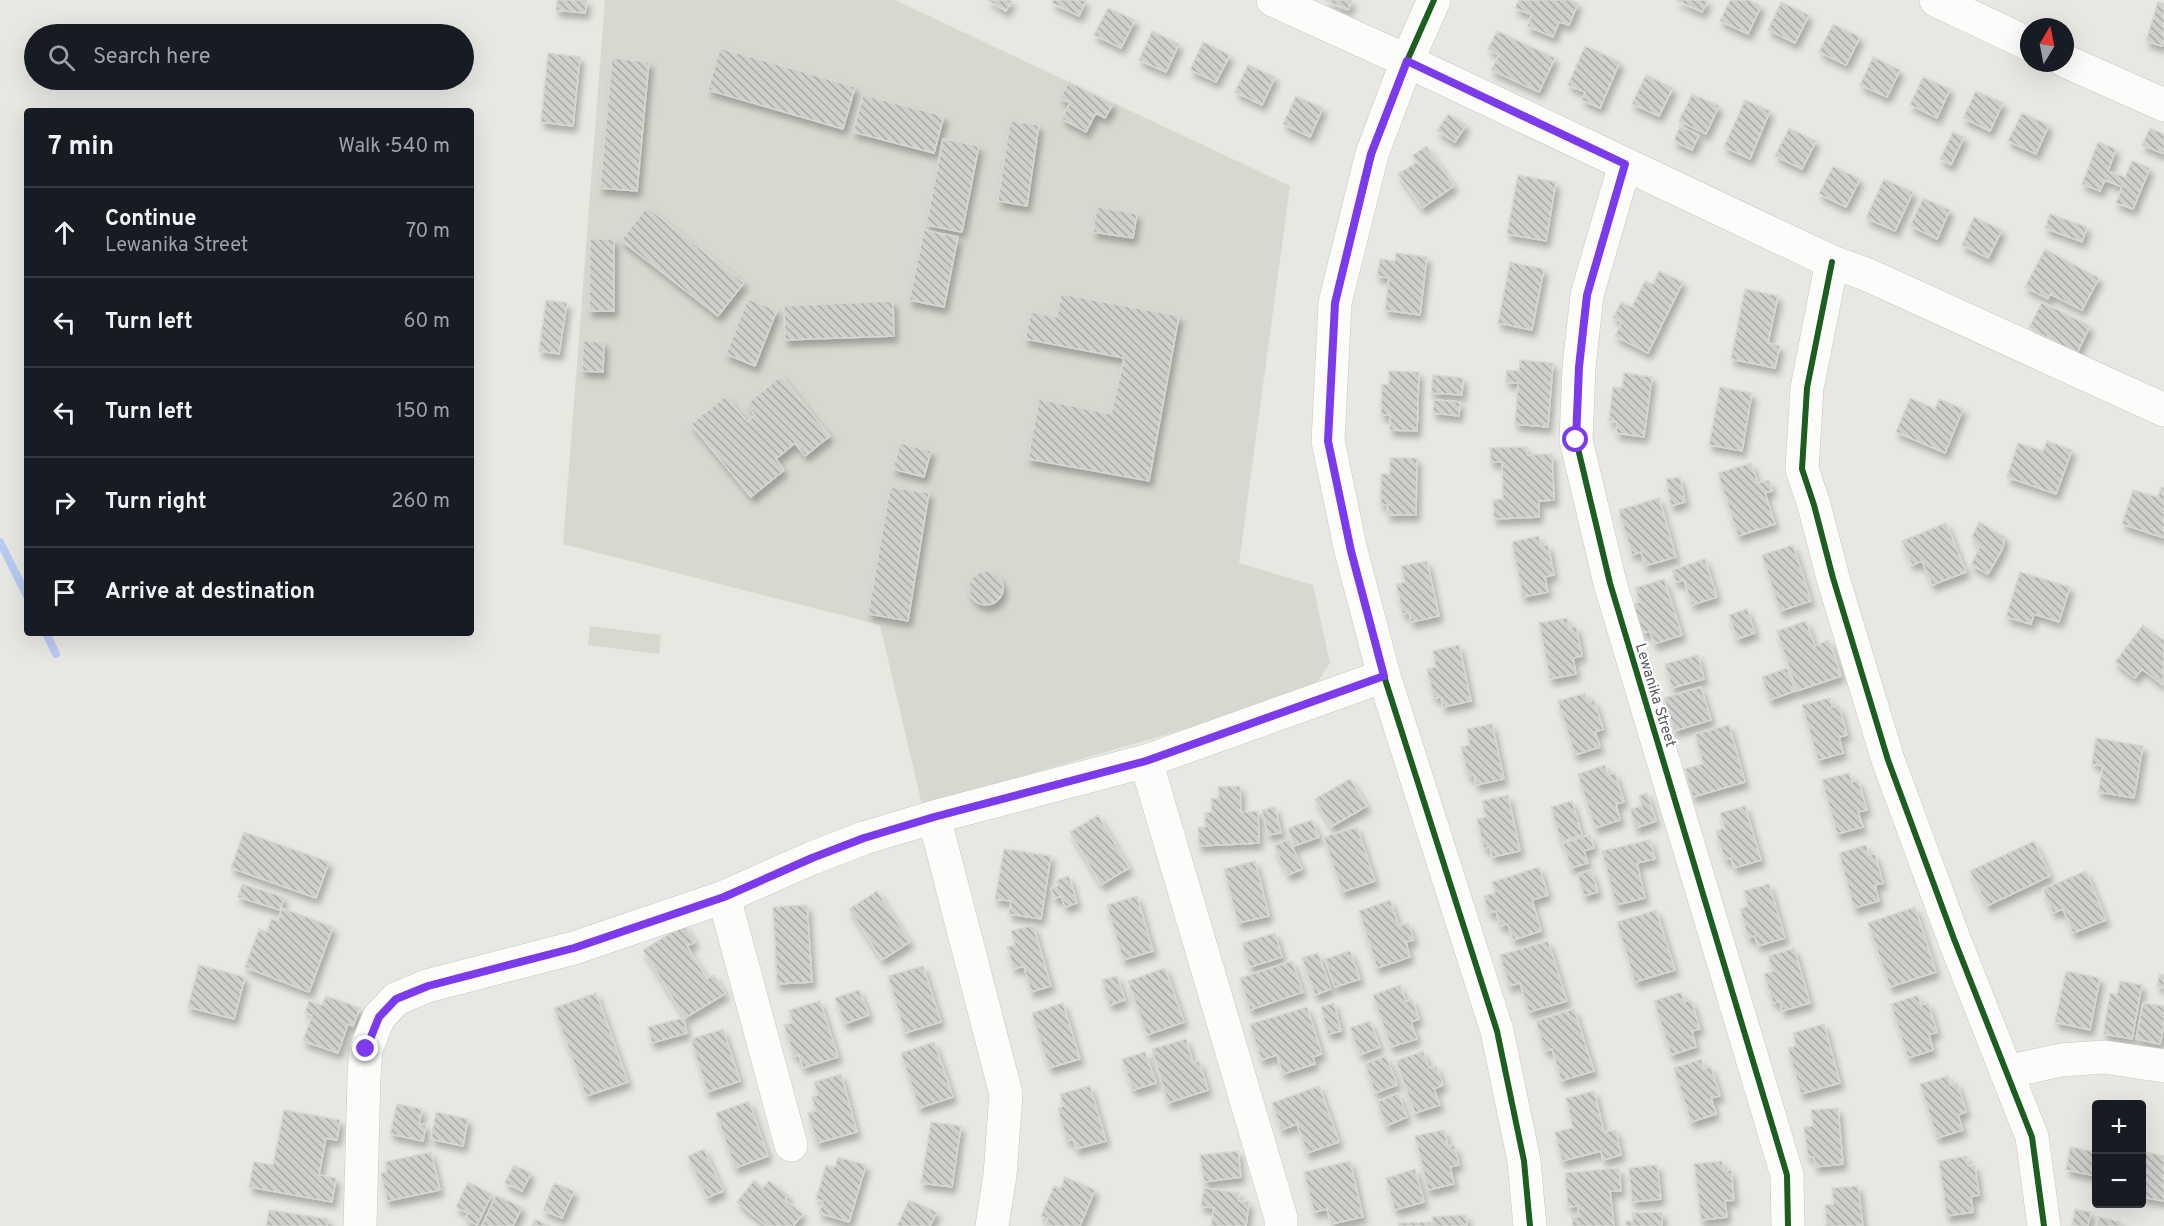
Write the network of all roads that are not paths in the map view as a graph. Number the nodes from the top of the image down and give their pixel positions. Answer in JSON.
{"nodes":[{"id":1,"x":1273,"y":0,"type":"edge"},
{"id":2,"x":1434,"y":0,"type":"edge"},
{"id":3,"x":1936,"y":0,"type":"edge"},
{"id":4,"x":2020,"y":40,"type":"edge"},
{"id":5,"x":1407,"y":61,"type":"junction"},
{"id":6,"x":2074,"y":65,"type":"edge"},
{"id":7,"x":2164,"y":105,"type":"edge"},
{"id":8,"x":1625,"y":164,"type":"junction"},
{"id":9,"x":1832,"y":262,"type":"junction"},
{"id":10,"x":2164,"y":411,"type":"edge"},
{"id":11,"x":1384,"y":676,"type":"junction"},
{"id":12,"x":1146,"y":761,"type":"junction"},
{"id":13,"x":934,"y":817,"type":"junction"},
{"id":14,"x":724,"y":897,"type":"junction"},
{"id":15,"x":2164,"y":1066,"type":"edge"},
{"id":16,"x":2006,"y":1072,"type":"junction"},
{"id":17,"x":791,"y":1145,"type":"dead end"},
{"id":18,"x":360,"y":1226,"type":"edge"},
{"id":19,"x":992,"y":1226,"type":"edge"},
{"id":20,"x":1281,"y":1226,"type":"edge"},
{"id":21,"x":1530,"y":1226,"type":"edge"},
{"id":22,"x":1788,"y":1226,"type":"edge"},
{"id":23,"x":2044,"y":1226,"type":"edge"}],
"edges":[{"from":1,"to":5,"type":"street"},
{"from":2,"to":5,"type":"street"},
{"from":3,"to":4,"type":"street"},
{"from":5,"to":8,"type":"street"},
{"from":5,"to":11,"type":"street"},
{"from":6,"to":7,"type":"street"},
{"from":8,"to":9,"type":"street"},
{"from":8,"to":22,"type":"street","name":"Lewanika Street"},
{"from":9,"to":10,"type":"street"},
{"from":9,"to":16,"type":"street"},
{"from":11,"to":12,"type":"street"},
{"from":11,"to":21,"type":"street"},
{"from":12,"to":13,"type":"street"},
{"from":12,"to":20,"type":"street"},
{"from":13,"to":14,"type":"street"},
{"from":13,"to":19,"type":"street"},
{"from":14,"to":17,"type":"street"},
{"from":14,"to":18,"type":"street"},
{"from":15,"to":16,"type":"street"},
{"from":16,"to":23,"type":"street"}]}
